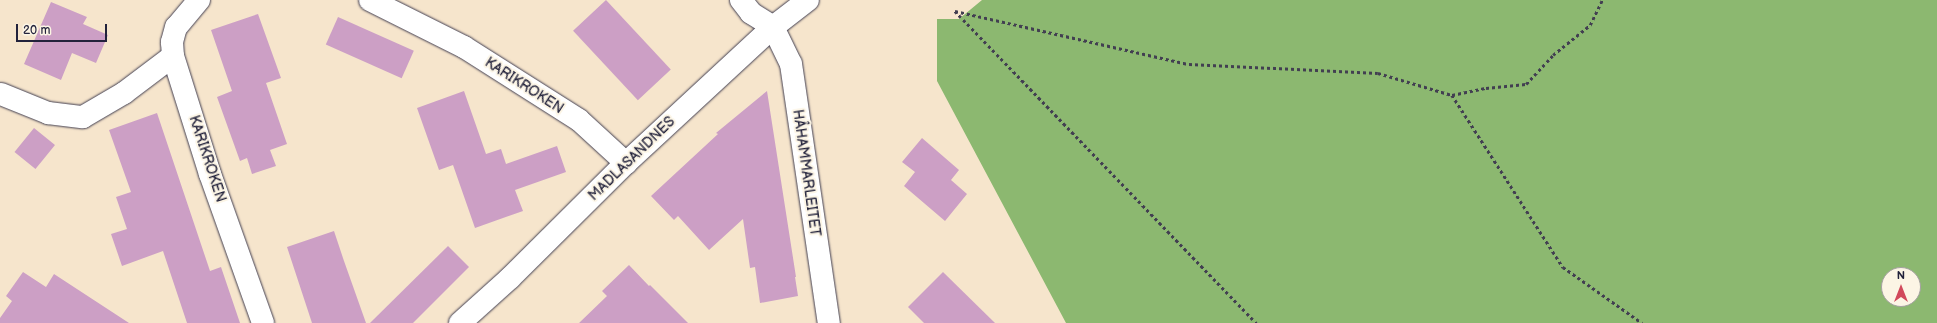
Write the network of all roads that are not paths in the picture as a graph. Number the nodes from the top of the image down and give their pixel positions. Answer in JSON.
{"nodes":[{"id":1,"x":199,"y":0,"type":"edge"},
{"id":2,"x":370,"y":0,"type":"edge"},
{"id":3,"x":741,"y":0,"type":"edge"},
{"id":4,"x":808,"y":0,"type":"edge"},
{"id":5,"x":773,"y":27,"type":"junction"},
{"id":6,"x":173,"y":56,"type":"junction"},
{"id":7,"x":1,"y":94,"type":"edge"},
{"id":8,"x":626,"y":163,"type":"junction"},
{"id":9,"x":263,"y":323,"type":"edge"},
{"id":10,"x":460,"y":323,"type":"edge"},
{"id":11,"x":829,"y":323,"type":"edge"}],
"edges":[{"from":1,"to":6,"type":"street","name":"KARIKROKEN"},
{"from":2,"to":8,"type":"street","name":"KARIKROKEN"},
{"from":3,"to":5,"type":"street"},
{"from":4,"to":5,"type":"street","name":"MADLASANDNES"},
{"from":5,"to":8,"type":"street","name":"MADLASANDNES"},
{"from":5,"to":11,"type":"street","name":"HÅHAMMARLEITET"},
{"from":6,"to":7,"type":"street"},
{"from":6,"to":9,"type":"street","name":"KARIKROKEN"},
{"from":8,"to":10,"type":"street","name":"MADLASANDNES"}]}
